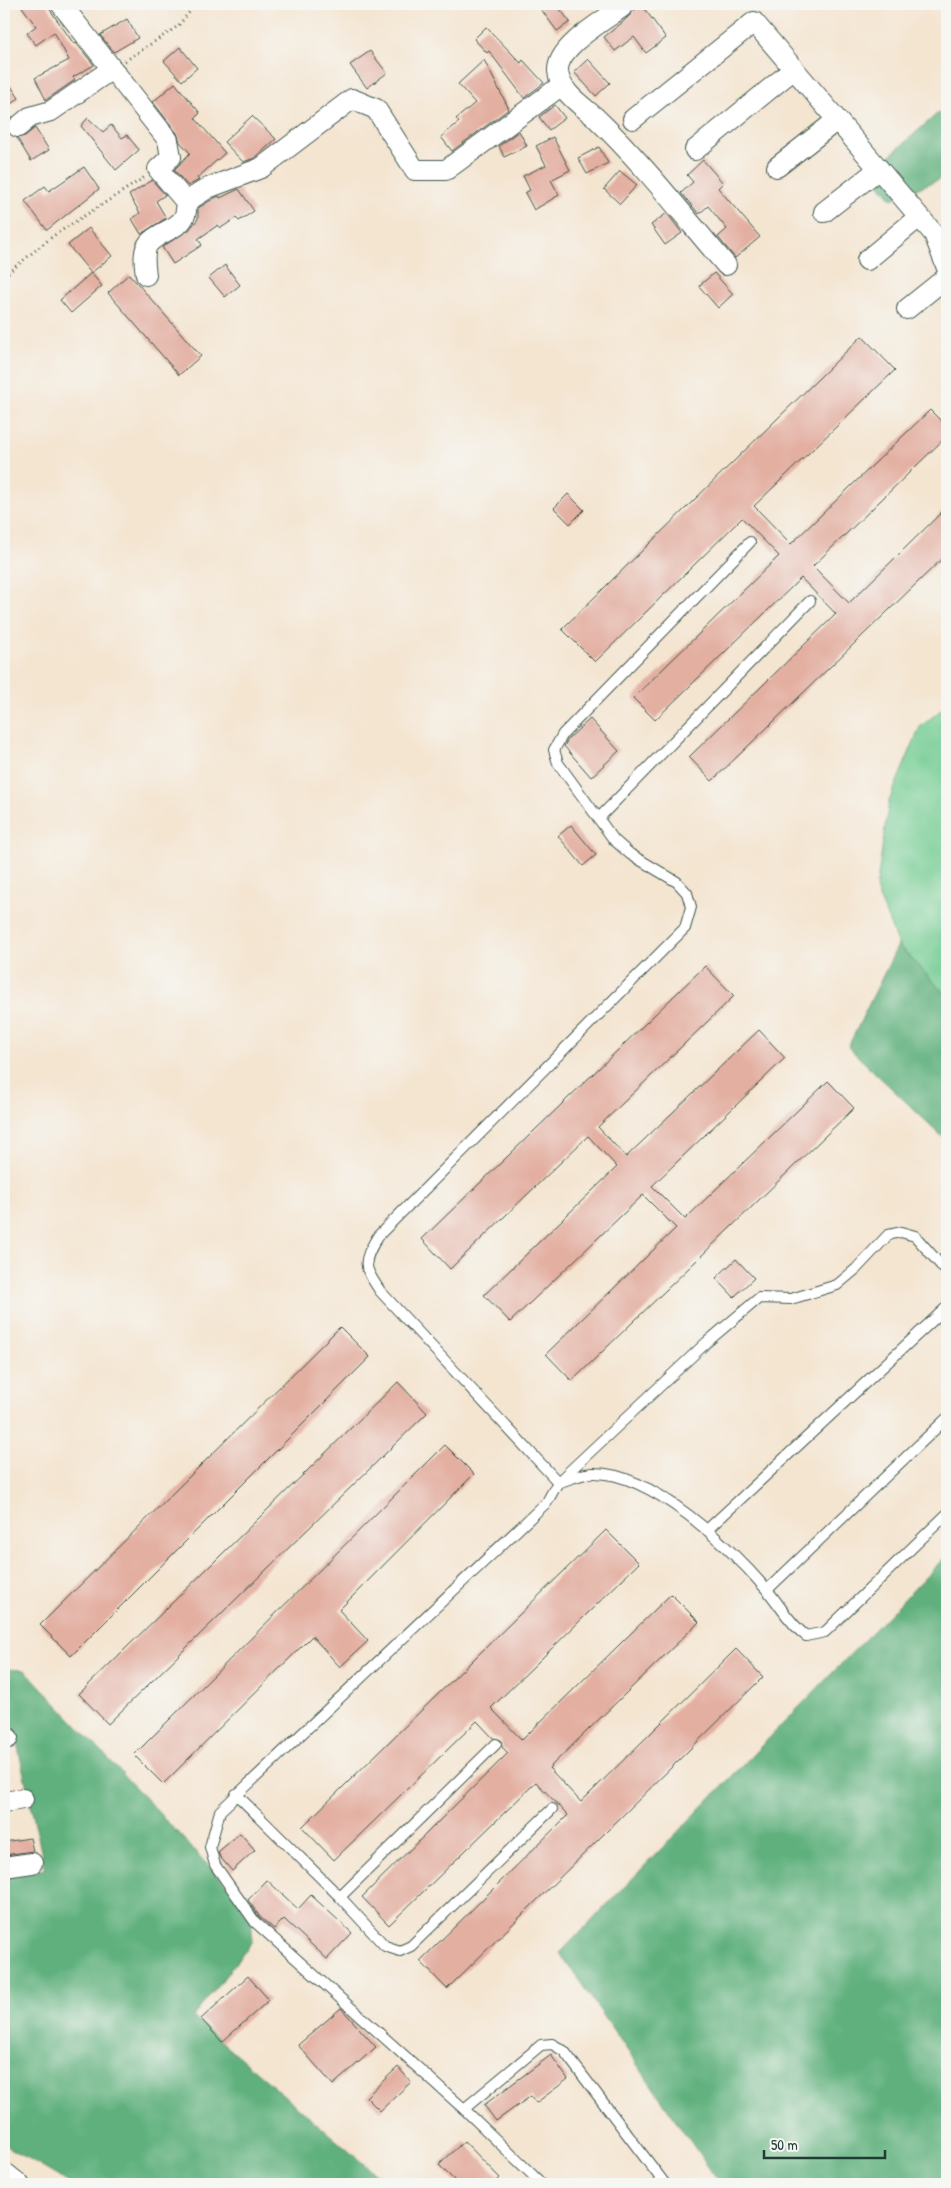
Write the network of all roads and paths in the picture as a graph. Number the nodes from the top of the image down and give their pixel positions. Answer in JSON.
{"nodes":[{"id":1,"x":61,"y":4,"type":"edge"},
{"id":2,"x":196,"y":4,"type":"edge"},
{"id":3,"x":622,"y":4,"type":"edge"},
{"id":4,"x":112,"y":69,"type":"junction"},
{"id":5,"x":794,"y":69,"type":"junction"},
{"id":6,"x":562,"y":85,"type":"junction"},
{"id":7,"x":632,"y":119,"type":"dead end"},
{"id":8,"x":837,"y":120,"type":"junction"},
{"id":9,"x":18,"y":127,"type":"dead end"},
{"id":10,"x":695,"y":150,"type":"dead end"},
{"id":11,"x":777,"y":167,"type":"dead end"},
{"id":12,"x":158,"y":169,"type":"junction"},
{"id":13,"x":879,"y":169,"type":"junction"},
{"id":14,"x":186,"y":202,"type":"junction"},
{"id":15,"x":824,"y":212,"type":"dead end"},
{"id":16,"x":919,"y":217,"type":"junction"},
{"id":17,"x":941,"y":231,"type":"edge"},
{"id":18,"x":867,"y":260,"type":"dead end"},
{"id":19,"x":726,"y":266,"type":"dead end"},
{"id":20,"x":947,"y":268,"type":"edge"},
{"id":21,"x":146,"y":275,"type":"dead end"},
{"id":22,"x":4,"y":276,"type":"edge"},
{"id":23,"x":947,"y":277,"type":"edge"},
{"id":24,"x":908,"y":309,"type":"dead end"},
{"id":25,"x":750,"y":542,"type":"dead end"},
{"id":26,"x":810,"y":601,"type":"dead end"},
{"id":27,"x":599,"y":818,"type":"junction"},
{"id":28,"x":947,"y":1272,"type":"edge"},
{"id":29,"x":947,"y":1307,"type":"edge"},
{"id":30,"x":947,"y":1418,"type":"edge"},
{"id":31,"x":558,"y":1482,"type":"junction"},
{"id":32,"x":947,"y":1514,"type":"edge"},
{"id":33,"x":707,"y":1530,"type":"junction"},
{"id":34,"x":767,"y":1590,"type":"junction"},
{"id":35,"x":496,"y":1744,"type":"dead end"},
{"id":36,"x":236,"y":1794,"type":"junction"},
{"id":37,"x":552,"y":1809,"type":"dead end"},
{"id":38,"x":32,"y":1863,"type":"dead end"},
{"id":39,"x":4,"y":1867,"type":"edge"},
{"id":40,"x":340,"y":1897,"type":"junction"},
{"id":41,"x":464,"y":2109,"type":"junction"},
{"id":42,"x":4,"y":2172,"type":"edge"},
{"id":43,"x":19,"y":2184,"type":"edge"},
{"id":44,"x":542,"y":2184,"type":"edge"},
{"id":45,"x":665,"y":2184,"type":"edge"}],
"edges":[{"from":1,"to":4,"type":"street"},
{"from":2,"to":4,"type":"path"},
{"from":3,"to":6,"type":"street"},
{"from":4,"to":9,"type":"street"},
{"from":4,"to":12,"type":"street"},
{"from":5,"to":7,"type":"street"},
{"from":5,"to":8,"type":"street"},
{"from":5,"to":10,"type":"street"},
{"from":6,"to":14,"type":"street"},
{"from":6,"to":19,"type":"street"},
{"from":8,"to":11,"type":"street"},
{"from":8,"to":13,"type":"street"},
{"from":12,"to":14,"type":"street"},
{"from":12,"to":22,"type":"path"},
{"from":13,"to":15,"type":"street"},
{"from":13,"to":16,"type":"street"},
{"from":14,"to":21,"type":"street"},
{"from":16,"to":17,"type":"street"},
{"from":16,"to":18,"type":"street"},
{"from":17,"to":20,"type":"street"},
{"from":23,"to":24,"type":"street"},
{"from":25,"to":27,"type":"lane"},
{"from":26,"to":27,"type":"lane"},
{"from":27,"to":31,"type":"lane"},
{"from":28,"to":31,"type":"lane"},
{"from":29,"to":33,"type":"lane"},
{"from":30,"to":34,"type":"lane"},
{"from":31,"to":33,"type":"lane"},
{"from":31,"to":36,"type":"lane"},
{"from":32,"to":34,"type":"lane"},
{"from":33,"to":34,"type":"lane"},
{"from":35,"to":40,"type":"lane"},
{"from":36,"to":40,"type":"lane"},
{"from":36,"to":41,"type":"lane"},
{"from":37,"to":40,"type":"lane"},
{"from":38,"to":39,"type":"street"},
{"from":41,"to":44,"type":"lane"},
{"from":41,"to":45,"type":"lane"},
{"from":42,"to":43,"type":"street"}]}
